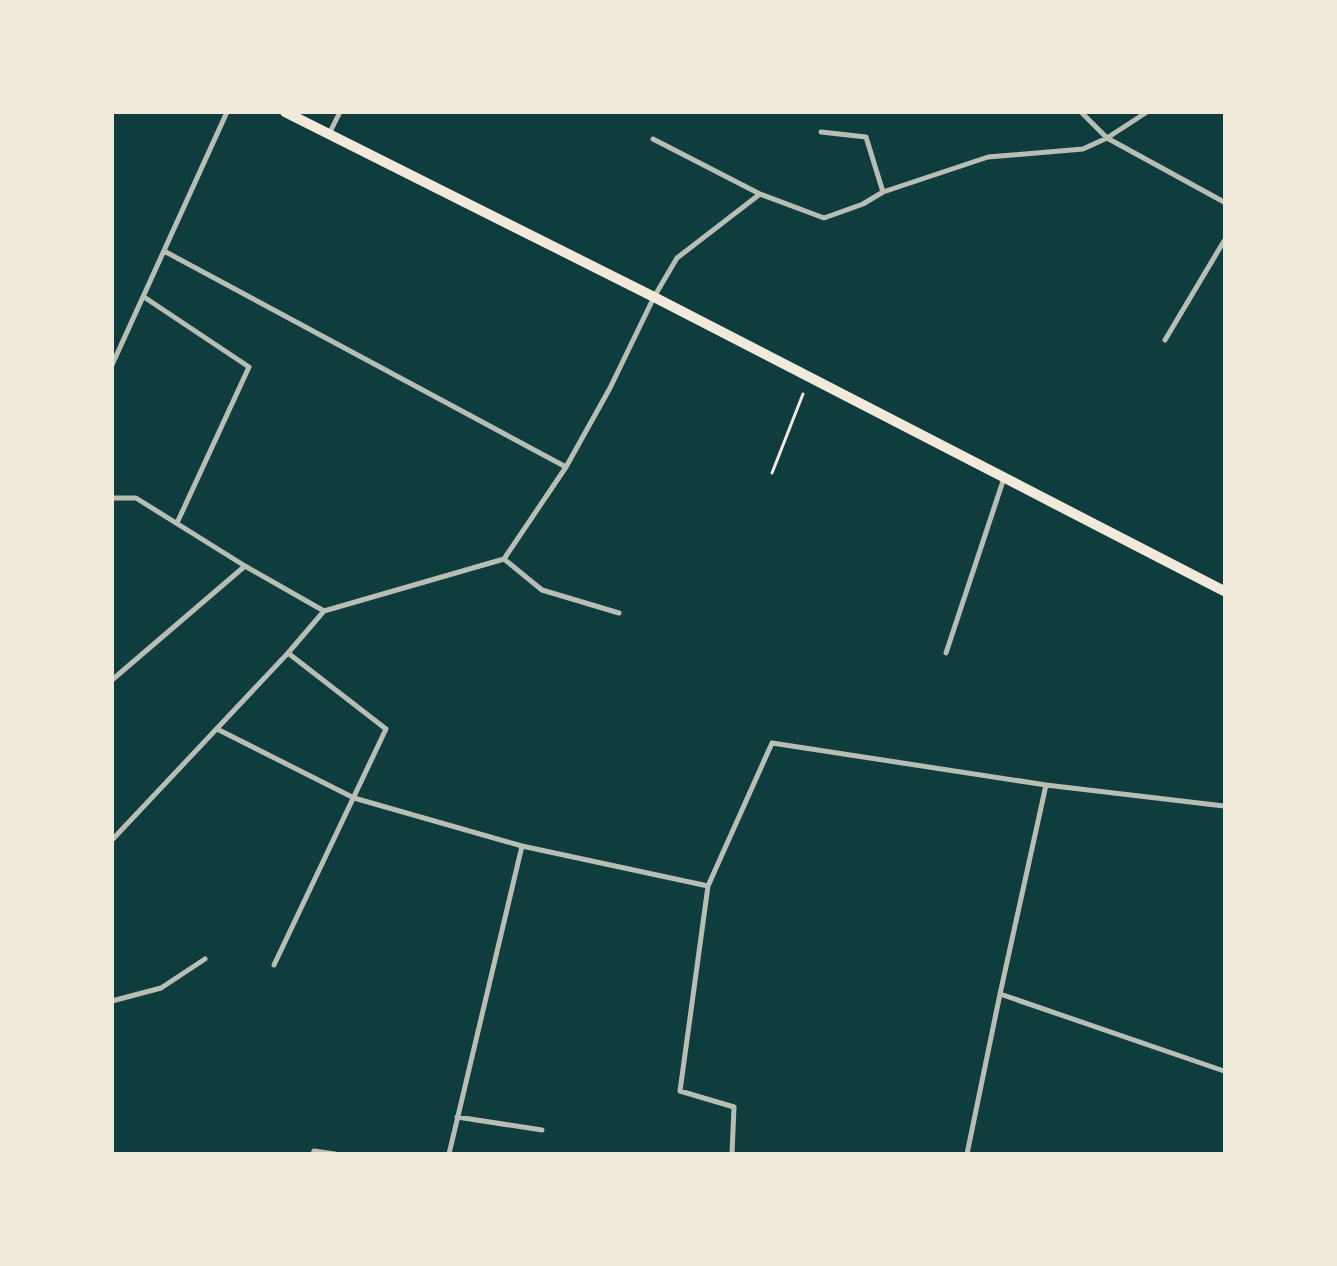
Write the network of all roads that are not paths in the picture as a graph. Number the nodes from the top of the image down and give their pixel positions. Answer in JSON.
{"nodes":[{"id":1,"x":227,"y":112,"type":"edge"},
{"id":2,"x":340,"y":112,"type":"edge"},
{"id":3,"x":1080,"y":112,"type":"edge"},
{"id":4,"x":1147,"y":112,"type":"edge"},
{"id":5,"x":286,"y":113,"type":"edge"},
{"id":6,"x":822,"y":132,"type":"dead end"},
{"id":7,"x":329,"y":134,"type":"junction"},
{"id":8,"x":1107,"y":138,"type":"junction"},
{"id":9,"x":654,"y":139,"type":"dead end"},
{"id":10,"x":883,"y":192,"type":"junction"},
{"id":11,"x":760,"y":194,"type":"junction"},
{"id":12,"x":1224,"y":202,"type":"edge"},
{"id":13,"x":1224,"y":241,"type":"edge"},
{"id":14,"x":164,"y":251,"type":"junction"},
{"id":15,"x":144,"y":297,"type":"junction"},
{"id":16,"x":654,"y":297,"type":"junction"},
{"id":17,"x":1165,"y":340,"type":"dead end"},
{"id":18,"x":112,"y":365,"type":"edge"},
{"id":19,"x":566,"y":467,"type":"junction"},
{"id":20,"x":1004,"y":477,"type":"junction"},
{"id":21,"x":112,"y":498,"type":"edge"},
{"id":22,"x":178,"y":523,"type":"junction"},
{"id":23,"x":504,"y":560,"type":"junction"},
{"id":24,"x":245,"y":566,"type":"junction"},
{"id":25,"x":1224,"y":590,"type":"edge"},
{"id":26,"x":324,"y":611,"type":"junction"},
{"id":27,"x":618,"y":613,"type":"dead end"},
{"id":28,"x":288,"y":653,"type":"junction"},
{"id":29,"x":946,"y":653,"type":"dead end"},
{"id":30,"x":112,"y":680,"type":"edge"},
{"id":31,"x":217,"y":729,"type":"junction"},
{"id":32,"x":1046,"y":785,"type":"junction"},
{"id":33,"x":354,"y":798,"type":"junction"},
{"id":34,"x":1224,"y":806,"type":"edge"},
{"id":35,"x":112,"y":840,"type":"edge"},
{"id":36,"x":522,"y":846,"type":"junction"},
{"id":37,"x":708,"y":886,"type":"junction"},
{"id":38,"x":205,"y":959,"type":"dead end"},
{"id":39,"x":274,"y":965,"type":"dead end"},
{"id":40,"x":1000,"y":994,"type":"junction"},
{"id":41,"x":112,"y":1001,"type":"edge"},
{"id":42,"x":1224,"y":1071,"type":"edge"},
{"id":43,"x":457,"y":1116,"type":"junction"},
{"id":44,"x":542,"y":1130,"type":"dead end"},
{"id":45,"x":313,"y":1154,"type":"edge"},
{"id":46,"x":335,"y":1154,"type":"edge"},
{"id":47,"x":449,"y":1154,"type":"edge"},
{"id":48,"x":732,"y":1154,"type":"edge"},
{"id":49,"x":967,"y":1154,"type":"edge"}],
"edges":[{"from":1,"to":14,"type":"street"},
{"from":2,"to":7,"type":"street"},
{"from":3,"to":8,"type":"street"},
{"from":4,"to":8,"type":"street"},
{"from":5,"to":7,"type":"main road"},
{"from":6,"to":10,"type":"street"},
{"from":7,"to":16,"type":"main road"},
{"from":8,"to":10,"type":"street"},
{"from":8,"to":12,"type":"street"},
{"from":9,"to":11,"type":"street"},
{"from":10,"to":11,"type":"street"},
{"from":11,"to":16,"type":"street"},
{"from":13,"to":17,"type":"street"},
{"from":14,"to":15,"type":"street"},
{"from":14,"to":19,"type":"street"},
{"from":15,"to":18,"type":"street"},
{"from":15,"to":22,"type":"street"},
{"from":16,"to":19,"type":"street"},
{"from":16,"to":20,"type":"main road"},
{"from":19,"to":23,"type":"street"},
{"from":20,"to":25,"type":"main road"},
{"from":20,"to":29,"type":"street"},
{"from":21,"to":22,"type":"street"},
{"from":22,"to":24,"type":"street"},
{"from":23,"to":26,"type":"street"},
{"from":23,"to":27,"type":"street"},
{"from":24,"to":26,"type":"street"},
{"from":24,"to":30,"type":"street"},
{"from":26,"to":28,"type":"street"},
{"from":28,"to":31,"type":"street"},
{"from":28,"to":33,"type":"street"},
{"from":31,"to":33,"type":"street"},
{"from":31,"to":35,"type":"street"},
{"from":32,"to":34,"type":"street"},
{"from":32,"to":37,"type":"street"},
{"from":32,"to":40,"type":"street"},
{"from":33,"to":36,"type":"street"},
{"from":33,"to":39,"type":"street"},
{"from":36,"to":37,"type":"street"},
{"from":36,"to":43,"type":"street"},
{"from":37,"to":48,"type":"street"},
{"from":38,"to":41,"type":"street"},
{"from":40,"to":42,"type":"street"},
{"from":40,"to":49,"type":"street"},
{"from":43,"to":44,"type":"street"},
{"from":43,"to":47,"type":"street"},
{"from":45,"to":46,"type":"street"}]}
